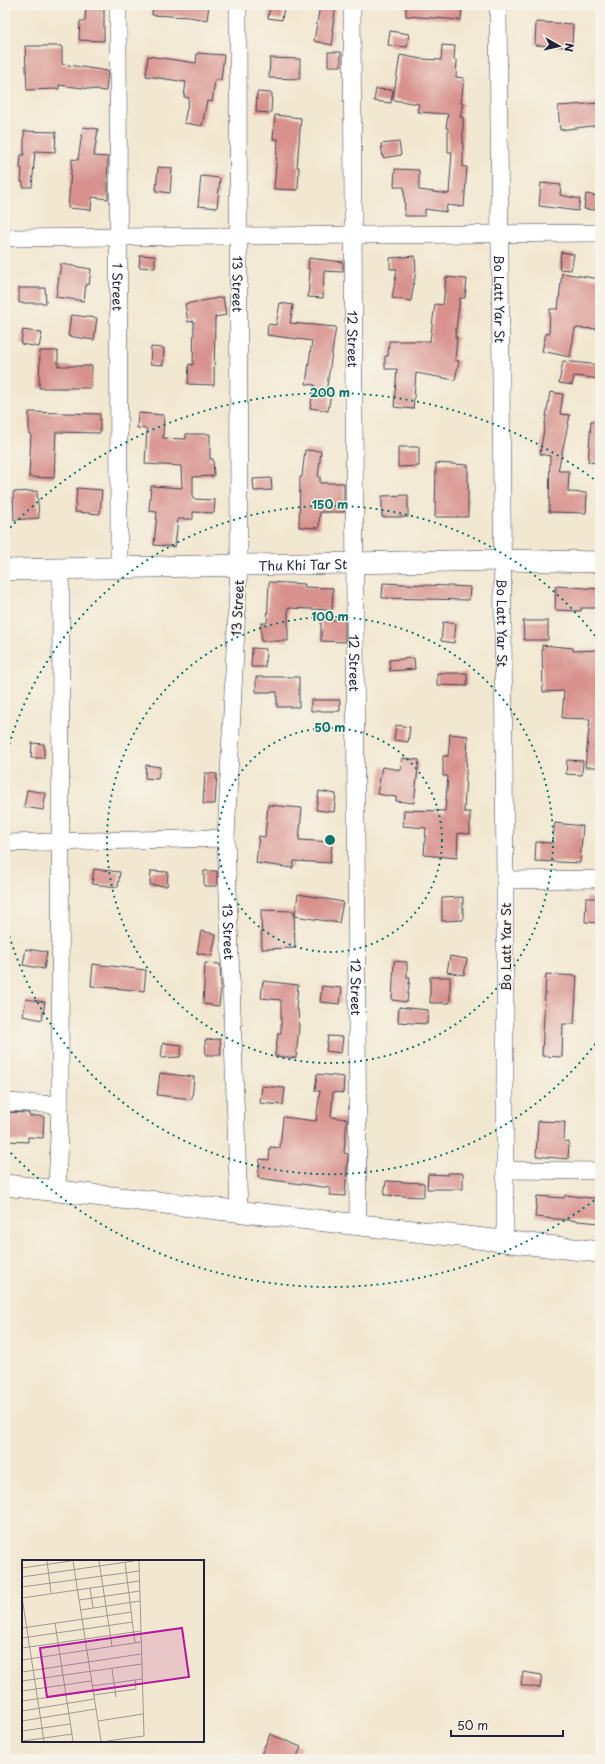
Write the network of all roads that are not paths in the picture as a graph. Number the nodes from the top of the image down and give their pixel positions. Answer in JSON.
{"nodes":[{"id":1,"x":118,"y":5,"type":"edge"},
{"id":2,"x":238,"y":5,"type":"edge"},
{"id":3,"x":352,"y":5,"type":"edge"},
{"id":4,"x":498,"y":5,"type":"edge"},
{"id":5,"x":600,"y":233,"type":"edge"},
{"id":6,"x":499,"y":234,"type":"junction"},
{"id":7,"x":354,"y":235,"type":"junction"},
{"id":8,"x":238,"y":236,"type":"junction"},
{"id":9,"x":119,"y":237,"type":"junction"},
{"id":10,"x":5,"y":238,"type":"edge"},
{"id":11,"x":502,"y":560,"type":"junction"},
{"id":12,"x":600,"y":562,"type":"edge"},
{"id":13,"x":356,"y":563,"type":"junction"},
{"id":14,"x":239,"y":566,"type":"junction"},
{"id":15,"x":119,"y":568,"type":"junction"},
{"id":16,"x":61,"y":569,"type":"junction"},
{"id":17,"x":5,"y":570,"type":"edge"},
{"id":18,"x":226,"y":838,"type":"junction"},
{"id":19,"x":61,"y":842,"type":"junction"},
{"id":20,"x":5,"y":843,"type":"edge"},
{"id":21,"x":600,"y":879,"type":"edge"},
{"id":22,"x":505,"y":880,"type":"junction"},
{"id":23,"x":5,"y":1102,"type":"edge"},
{"id":24,"x":60,"y":1106,"type":"junction"},
{"id":25,"x":505,"y":1170,"type":"junction"},
{"id":26,"x":600,"y":1171,"type":"edge"},
{"id":27,"x":5,"y":1185,"type":"edge"},
{"id":28,"x":57,"y":1191,"type":"junction"},
{"id":29,"x":239,"y":1211,"type":"junction"},
{"id":30,"x":358,"y":1224,"type":"junction"},
{"id":31,"x":505,"y":1241,"type":"junction"},
{"id":32,"x":600,"y":1252,"type":"edge"}],
"edges":[{"from":1,"to":9,"type":"street","name":"1 Street"},
{"from":2,"to":8,"type":"street","name":"13 Street"},
{"from":3,"to":7,"type":"street","name":"12 Street"},
{"from":4,"to":6,"type":"street","name":"Bo Latt Yar St"},
{"from":5,"to":6,"type":"street"},
{"from":6,"to":7,"type":"street"},
{"from":6,"to":11,"type":"street","name":"Bo Latt Yar St"},
{"from":7,"to":8,"type":"street"},
{"from":7,"to":13,"type":"street","name":"12 Street"},
{"from":8,"to":9,"type":"street"},
{"from":8,"to":14,"type":"street","name":"13 Street"},
{"from":9,"to":10,"type":"street"},
{"from":9,"to":15,"type":"street","name":"1 Street"},
{"from":11,"to":12,"type":"street","name":"Thu Khi Tar St"},
{"from":11,"to":13,"type":"street","name":"Thu Khi Tar St"},
{"from":11,"to":22,"type":"street","name":"Bo Latt Yar St"},
{"from":13,"to":14,"type":"street","name":"Thu Khi Tar St"},
{"from":13,"to":30,"type":"street","name":"12 Street"},
{"from":14,"to":15,"type":"street","name":"Thu Khi Tar St"},
{"from":14,"to":18,"type":"street","name":"13 Street"},
{"from":15,"to":16,"type":"street","name":"Thu Khi Tar St"},
{"from":16,"to":17,"type":"street","name":"Thu Khi Tar St"},
{"from":16,"to":19,"type":"street"},
{"from":18,"to":19,"type":"street"},
{"from":18,"to":29,"type":"street","name":"13 Street"},
{"from":19,"to":20,"type":"street"},
{"from":19,"to":24,"type":"street"},
{"from":21,"to":22,"type":"street"},
{"from":22,"to":25,"type":"street","name":"Bo Latt Yar St"},
{"from":23,"to":24,"type":"street"},
{"from":24,"to":28,"type":"street"},
{"from":25,"to":26,"type":"street"},
{"from":25,"to":31,"type":"street","name":"Bo Latt Yar St"},
{"from":27,"to":28,"type":"street"},
{"from":28,"to":29,"type":"street"},
{"from":29,"to":30,"type":"street"},
{"from":30,"to":31,"type":"street"},
{"from":31,"to":32,"type":"street"}]}
